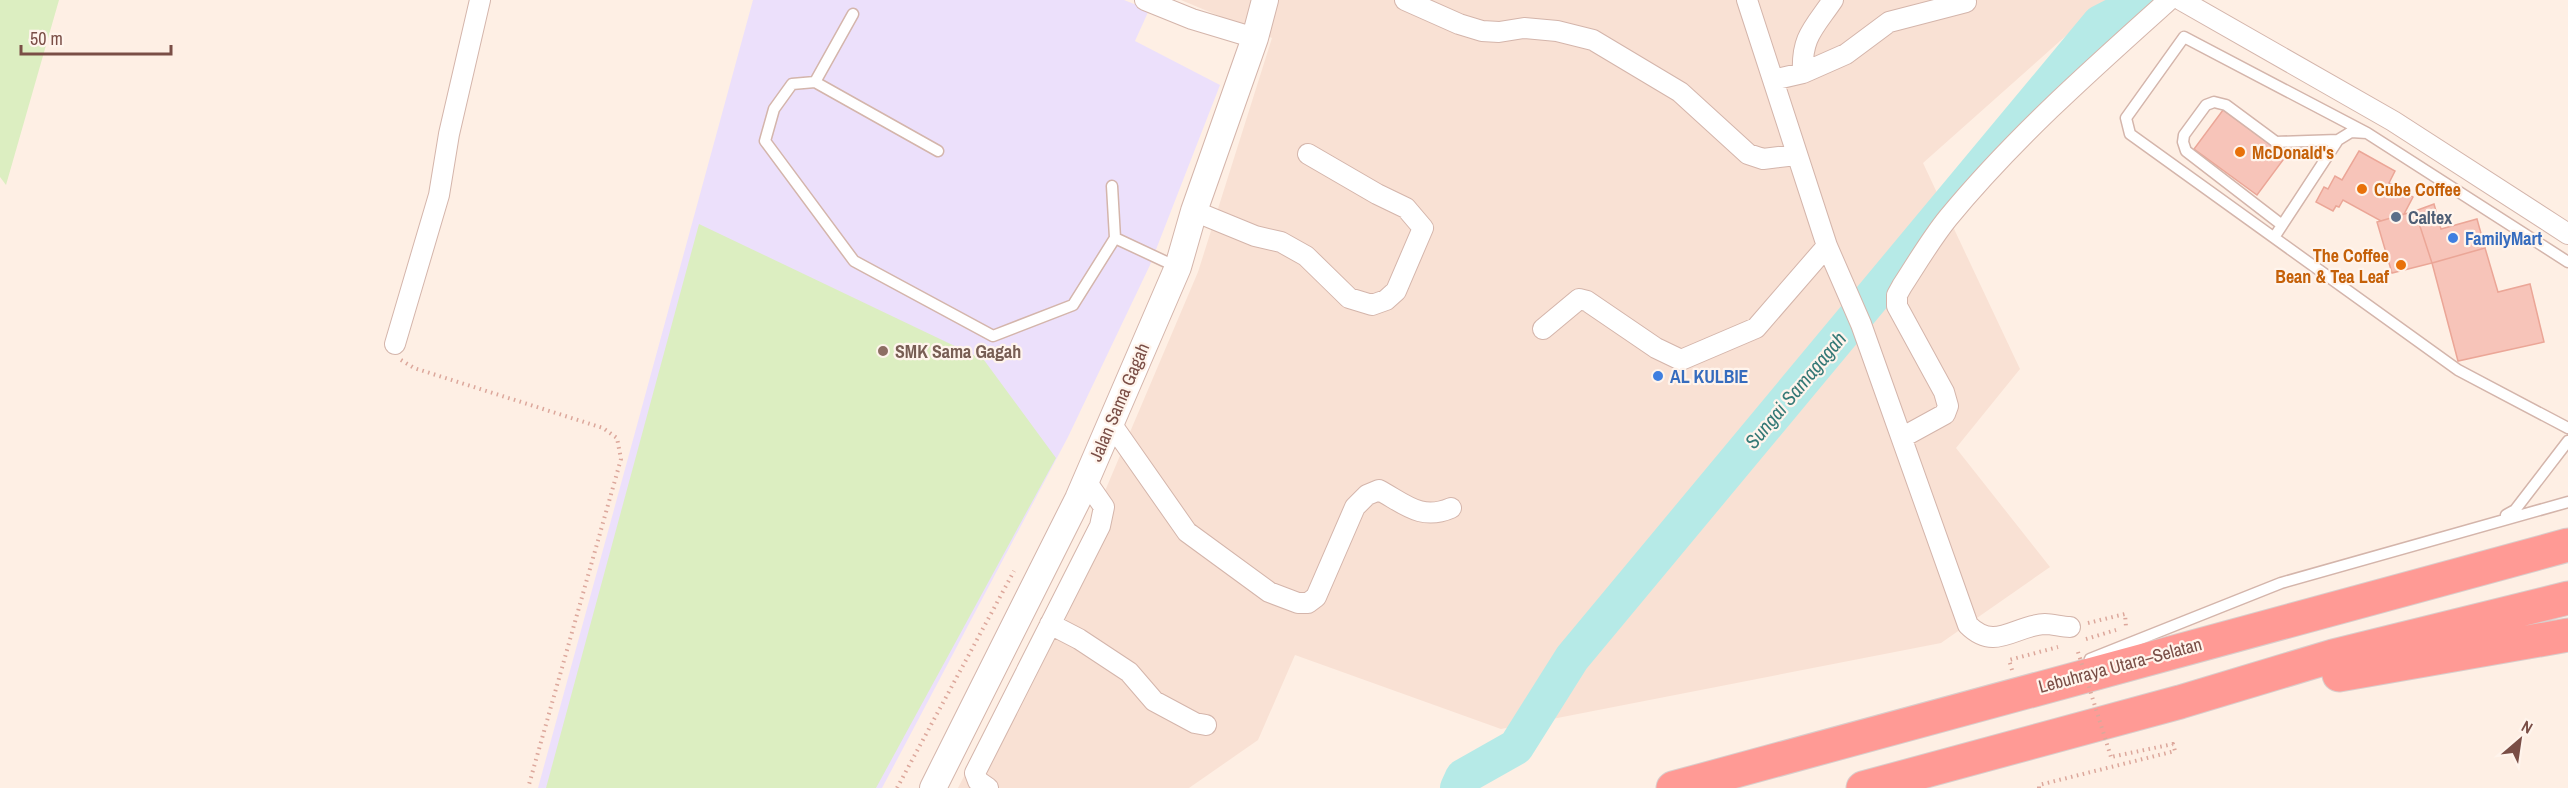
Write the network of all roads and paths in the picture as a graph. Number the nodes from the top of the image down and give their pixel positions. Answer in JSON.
{"nodes":[{"id":1,"x":480,"y":0,"type":"edge"},
{"id":2,"x":1145,"y":0,"type":"edge"},
{"id":3,"x":1265,"y":0,"type":"edge"},
{"id":4,"x":1405,"y":0,"type":"edge"},
{"id":5,"x":1747,"y":0,"type":"edge"},
{"id":6,"x":1833,"y":0,"type":"edge"},
{"id":7,"x":2169,"y":0,"type":"edge"},
{"id":8,"x":2181,"y":0,"type":"edge"},
{"id":9,"x":1966,"y":2,"type":"dead end"},
{"id":10,"x":854,"y":14,"type":"dead end"},
{"id":11,"x":1255,"y":38,"type":"junction"},
{"id":12,"x":1803,"y":73,"type":"junction"},
{"id":13,"x":1773,"y":81,"type":"junction"},
{"id":14,"x":814,"y":82,"type":"junction"},
{"id":15,"x":2367,"y":134,"type":"junction"},
{"id":16,"x":2338,"y":140,"type":"junction"},
{"id":17,"x":938,"y":151,"type":"dead end"},
{"id":18,"x":1308,"y":154,"type":"dead end"},
{"id":19,"x":1796,"y":155,"type":"junction"},
{"id":20,"x":1112,"y":186,"type":"dead end"},
{"id":21,"x":1194,"y":211,"type":"junction"},
{"id":22,"x":2282,"y":225,"type":"junction"},
{"id":23,"x":2568,"y":234,"type":"edge"},
{"id":24,"x":2275,"y":236,"type":"junction"},
{"id":25,"x":1115,"y":238,"type":"junction"},
{"id":26,"x":1827,"y":246,"type":"junction"},
{"id":27,"x":2568,"y":262,"type":"edge"},
{"id":28,"x":1178,"y":267,"type":"junction"},
{"id":29,"x":1543,"y":329,"type":"dead end"},
{"id":30,"x":395,"y":344,"type":"joint"},
{"id":31,"x":1110,"y":422,"type":"junction"},
{"id":32,"x":2568,"y":428,"type":"edge"},
{"id":33,"x":1903,"y":437,"type":"junction"},
{"id":34,"x":2568,"y":441,"type":"edge"},
{"id":35,"x":1086,"y":481,"type":"junction"},
{"id":36,"x":2568,"y":502,"type":"edge"},
{"id":37,"x":1451,"y":508,"type":"dead end"},
{"id":38,"x":2492,"y":522,"type":"junction"},
{"id":39,"x":2568,"y":545,"type":"edge"},
{"id":40,"x":1017,"y":567,"type":"dead end"},
{"id":41,"x":2568,"y":598,"type":"edge"},
{"id":42,"x":1050,"y":624,"type":"junction"},
{"id":43,"x":2070,"y":627,"type":"joint"},
{"id":44,"x":2128,"y":627,"type":"dead end"},
{"id":45,"x":2568,"y":636,"type":"edge"},
{"id":46,"x":2079,"y":657,"type":"joint"},
{"id":47,"x":2009,"y":660,"type":"dead end"},
{"id":48,"x":2059,"y":671,"type":"dead end"},
{"id":49,"x":2011,"y":683,"type":"junction"},
{"id":50,"x":2180,"y":702,"type":"junction"},
{"id":51,"x":1206,"y":725,"type":"dead end"},
{"id":52,"x":528,"y":788,"type":"edge"},
{"id":53,"x":897,"y":788,"type":"edge"},
{"id":54,"x":933,"y":788,"type":"edge"},
{"id":55,"x":988,"y":788,"type":"edge"},
{"id":56,"x":1673,"y":788,"type":"edge"},
{"id":57,"x":1863,"y":788,"type":"edge"},
{"id":58,"x":2039,"y":788,"type":"edge"}],
"edges":[{"from":1,"to":30,"type":"street"},
{"from":2,"to":11,"type":"street"},
{"from":3,"to":11,"type":"street","name":"Jalan Sama Gagah"},
{"from":4,"to":19,"type":"street"},
{"from":5,"to":13,"type":"street"},
{"from":6,"to":12,"type":"street"},
{"from":7,"to":33,"type":"street"},
{"from":8,"to":23,"type":"street"},
{"from":9,"to":12,"type":"street"},
{"from":10,"to":14,"type":"lane"},
{"from":11,"to":21,"type":"street","name":"Jalan Sama Gagah"},
{"from":12,"to":13,"type":"street"},
{"from":13,"to":19,"type":"street"},
{"from":14,"to":17,"type":"lane"},
{"from":14,"to":25,"type":"lane"},
{"from":15,"to":16,"type":"lane"},
{"from":15,"to":24,"type":"lane"},
{"from":15,"to":27,"type":"lane"},
{"from":16,"to":22,"type":"lane"},
{"from":16,"to":22,"type":"lane"},
{"from":18,"to":21,"type":"street"},
{"from":19,"to":26,"type":"street"},
{"from":20,"to":25,"type":"lane"},
{"from":21,"to":28,"type":"street","name":"Jalan Sama Gagah"},
{"from":22,"to":24,"type":"lane"},
{"from":24,"to":32,"type":"lane"},
{"from":25,"to":28,"type":"lane"},
{"from":26,"to":29,"type":"street"},
{"from":26,"to":33,"type":"street"},
{"from":28,"to":31,"type":"street","name":"Jalan Sama Gagah"},
{"from":30,"to":52,"type":"path"},
{"from":31,"to":35,"type":"street","name":"Jalan Sama Gagah"},
{"from":31,"to":37,"type":"street"},
{"from":33,"to":43,"type":"street"},
{"from":34,"to":38,"type":"lane"},
{"from":35,"to":42,"type":"street"},
{"from":35,"to":54,"type":"street","name":"Jalan Sama Gagah"},
{"from":36,"to":38,"type":"lane"},
{"from":38,"to":46,"type":"lane"},
{"from":39,"to":49,"type":"highway","name":"Lebuhraya Utara–Selatan"},
{"from":40,"to":53,"type":"path"},
{"from":41,"to":50,"type":"highway"},
{"from":42,"to":51,"type":"street"},
{"from":42,"to":55,"type":"street"},
{"from":43,"to":44,"type":"path"},
{"from":45,"to":50,"type":"highway"},
{"from":46,"to":58,"type":"path","bridge":true},
{"from":47,"to":49,"type":"path"},
{"from":48,"to":49,"type":"lane"},
{"from":49,"to":56,"type":"highway","name":"Lebuhraya Utara–Selatan"},
{"from":50,"to":57,"type":"highway"}]}
